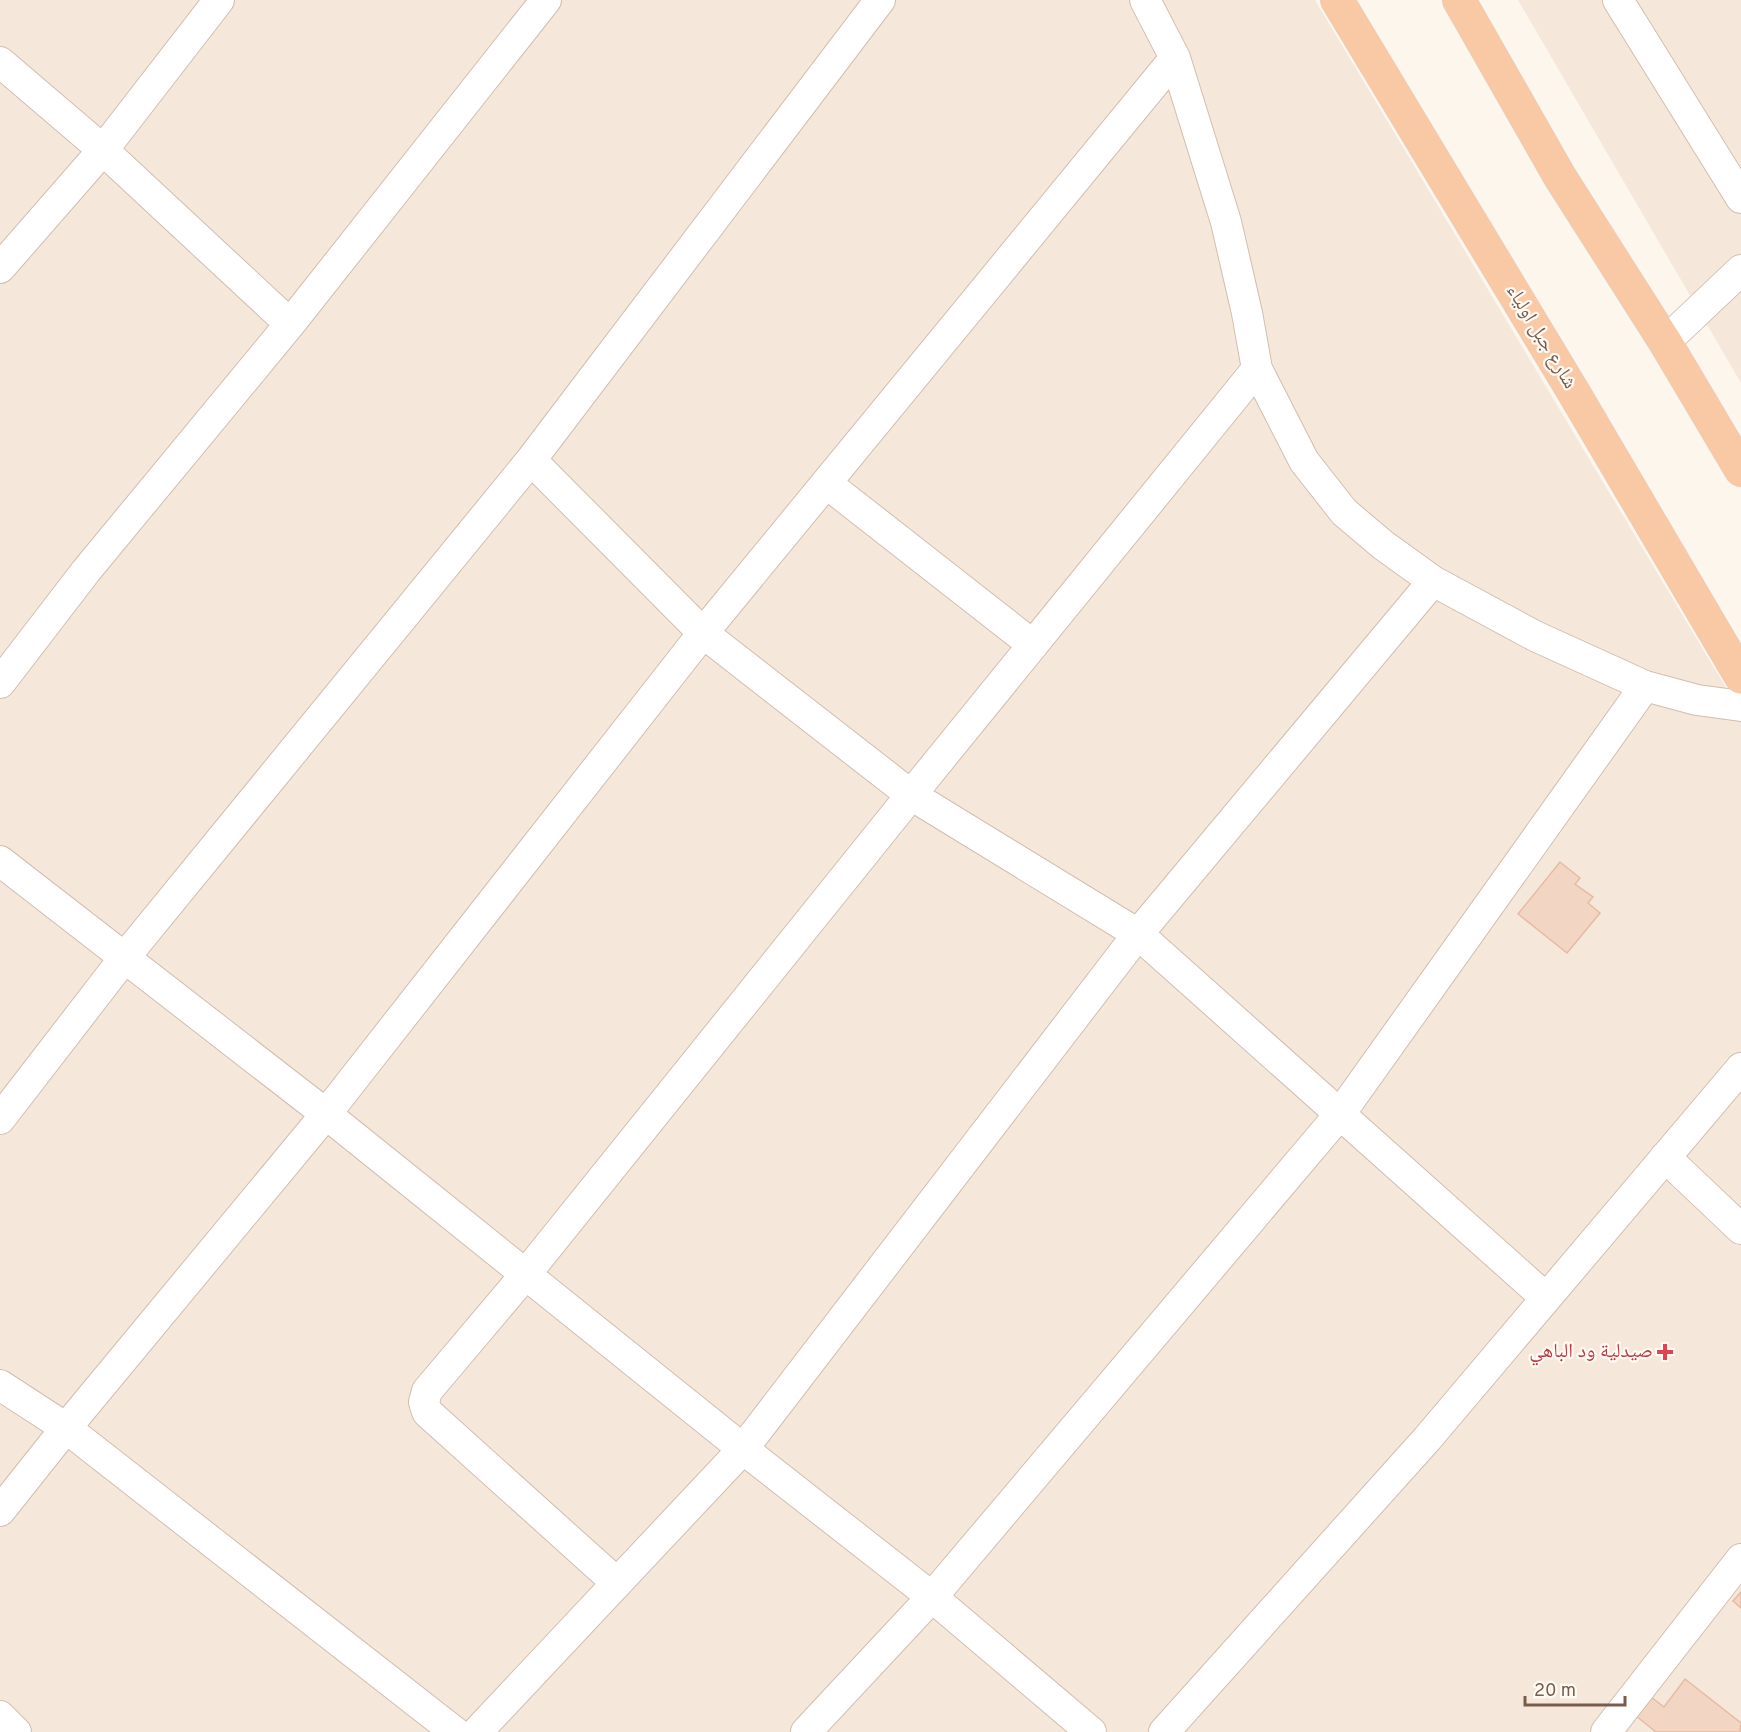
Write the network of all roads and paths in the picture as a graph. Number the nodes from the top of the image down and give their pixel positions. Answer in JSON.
{"nodes":[{"id":1,"x":219,"y":0,"type":"edge"},
{"id":2,"x":546,"y":0,"type":"edge"},
{"id":3,"x":880,"y":0,"type":"edge"},
{"id":4,"x":1146,"y":0,"type":"edge"},
{"id":5,"x":1338,"y":0,"type":"edge"},
{"id":6,"x":1459,"y":0,"type":"edge"},
{"id":7,"x":1618,"y":0,"type":"edge"},
{"id":8,"x":1174,"y":58,"type":"junction"},
{"id":9,"x":0,"y":62,"type":"edge"},
{"id":10,"x":103,"y":150,"type":"junction"},
{"id":11,"x":1741,"y":198,"type":"edge"},
{"id":12,"x":0,"y":268,"type":"edge"},
{"id":13,"x":1741,"y":270,"type":"edge"},
{"id":14,"x":290,"y":324,"type":"junction"},
{"id":15,"x":1665,"y":342,"type":"junction"},
{"id":16,"x":1257,"y":369,"type":"junction"},
{"id":17,"x":531,"y":460,"type":"junction"},
{"id":18,"x":1741,"y":470,"type":"edge"},
{"id":19,"x":826,"y":483,"type":"junction"},
{"id":20,"x":1433,"y":581,"type":"junction"},
{"id":21,"x":703,"y":633,"type":"junction"},
{"id":22,"x":1033,"y":645,"type":"junction"},
{"id":23,"x":1741,"y":677,"type":"edge"},
{"id":24,"x":0,"y":683,"type":"edge"},
{"id":25,"x":1645,"y":686,"type":"junction"},
{"id":26,"x":1741,"y":706,"type":"edge"},
{"id":27,"x":911,"y":795,"type":"junction"},
{"id":28,"x":0,"y":861,"type":"edge"},
{"id":29,"x":1138,"y":934,"type":"junction"},
{"id":30,"x":125,"y":957,"type":"junction"},
{"id":31,"x":1741,"y":1068,"type":"edge"},
{"id":32,"x":326,"y":1114,"type":"junction"},
{"id":33,"x":1340,"y":1114,"type":"junction"},
{"id":34,"x":0,"y":1119,"type":"edge"},
{"id":35,"x":1665,"y":1157,"type":"junction"},
{"id":36,"x":1741,"y":1229,"type":"edge"},
{"id":37,"x":525,"y":1275,"type":"junction"},
{"id":38,"x":1546,"y":1298,"type":"junction"},
{"id":39,"x":0,"y":1385,"type":"edge"},
{"id":40,"x":66,"y":1428,"type":"junction"},
{"id":41,"x":743,"y":1449,"type":"junction"},
{"id":42,"x":0,"y":1511,"type":"edge"},
{"id":43,"x":1741,"y":1558,"type":"edge"},
{"id":44,"x":617,"y":1583,"type":"junction"},
{"id":45,"x":932,"y":1597,"type":"junction"},
{"id":46,"x":0,"y":1716,"type":"edge"},
{"id":47,"x":16,"y":1732,"type":"edge"},
{"id":48,"x":455,"y":1732,"type":"edge"},
{"id":49,"x":477,"y":1732,"type":"edge"},
{"id":50,"x":806,"y":1732,"type":"edge"},
{"id":51,"x":1091,"y":1732,"type":"edge"},
{"id":52,"x":1164,"y":1732,"type":"edge"},
{"id":53,"x":1606,"y":1732,"type":"edge"}],
"edges":[{"from":1,"to":10,"type":"street"},
{"from":2,"to":14,"type":"street"},
{"from":3,"to":17,"type":"street"},
{"from":4,"to":8,"type":"street"},
{"from":5,"to":23,"type":"highway","name":"شارع جبل اولياء"},
{"from":6,"to":15,"type":"highway"},
{"from":7,"to":11,"type":"street"},
{"from":8,"to":16,"type":"street"},
{"from":8,"to":19,"type":"street"},
{"from":9,"to":10,"type":"street"},
{"from":10,"to":12,"type":"street"},
{"from":10,"to":14,"type":"street"},
{"from":13,"to":15,"type":"street"},
{"from":14,"to":24,"type":"street"},
{"from":15,"to":18,"type":"highway"},
{"from":16,"to":20,"type":"street"},
{"from":16,"to":22,"type":"street"},
{"from":17,"to":21,"type":"street"},
{"from":17,"to":30,"type":"street"},
{"from":19,"to":21,"type":"street"},
{"from":19,"to":22,"type":"street"},
{"from":20,"to":25,"type":"street"},
{"from":20,"to":29,"type":"street"},
{"from":21,"to":27,"type":"street"},
{"from":21,"to":32,"type":"street"},
{"from":22,"to":27,"type":"street"},
{"from":25,"to":26,"type":"street"},
{"from":25,"to":33,"type":"street"},
{"from":27,"to":29,"type":"street"},
{"from":27,"to":37,"type":"street"},
{"from":28,"to":30,"type":"street"},
{"from":29,"to":33,"type":"street"},
{"from":29,"to":41,"type":"street"},
{"from":30,"to":32,"type":"street"},
{"from":30,"to":34,"type":"street"},
{"from":31,"to":35,"type":"street"},
{"from":32,"to":37,"type":"street"},
{"from":32,"to":40,"type":"street"},
{"from":33,"to":38,"type":"street"},
{"from":33,"to":45,"type":"street"},
{"from":35,"to":36,"type":"street"},
{"from":35,"to":38,"type":"street"},
{"from":37,"to":41,"type":"street"},
{"from":37,"to":44,"type":"street"},
{"from":38,"to":52,"type":"street"},
{"from":39,"to":40,"type":"street"},
{"from":40,"to":42,"type":"street"},
{"from":40,"to":48,"type":"street"},
{"from":41,"to":44,"type":"street"},
{"from":41,"to":45,"type":"street"},
{"from":43,"to":53,"type":"street"},
{"from":44,"to":49,"type":"street"},
{"from":45,"to":50,"type":"street"},
{"from":45,"to":51,"type":"street"},
{"from":46,"to":47,"type":"street"}]}
